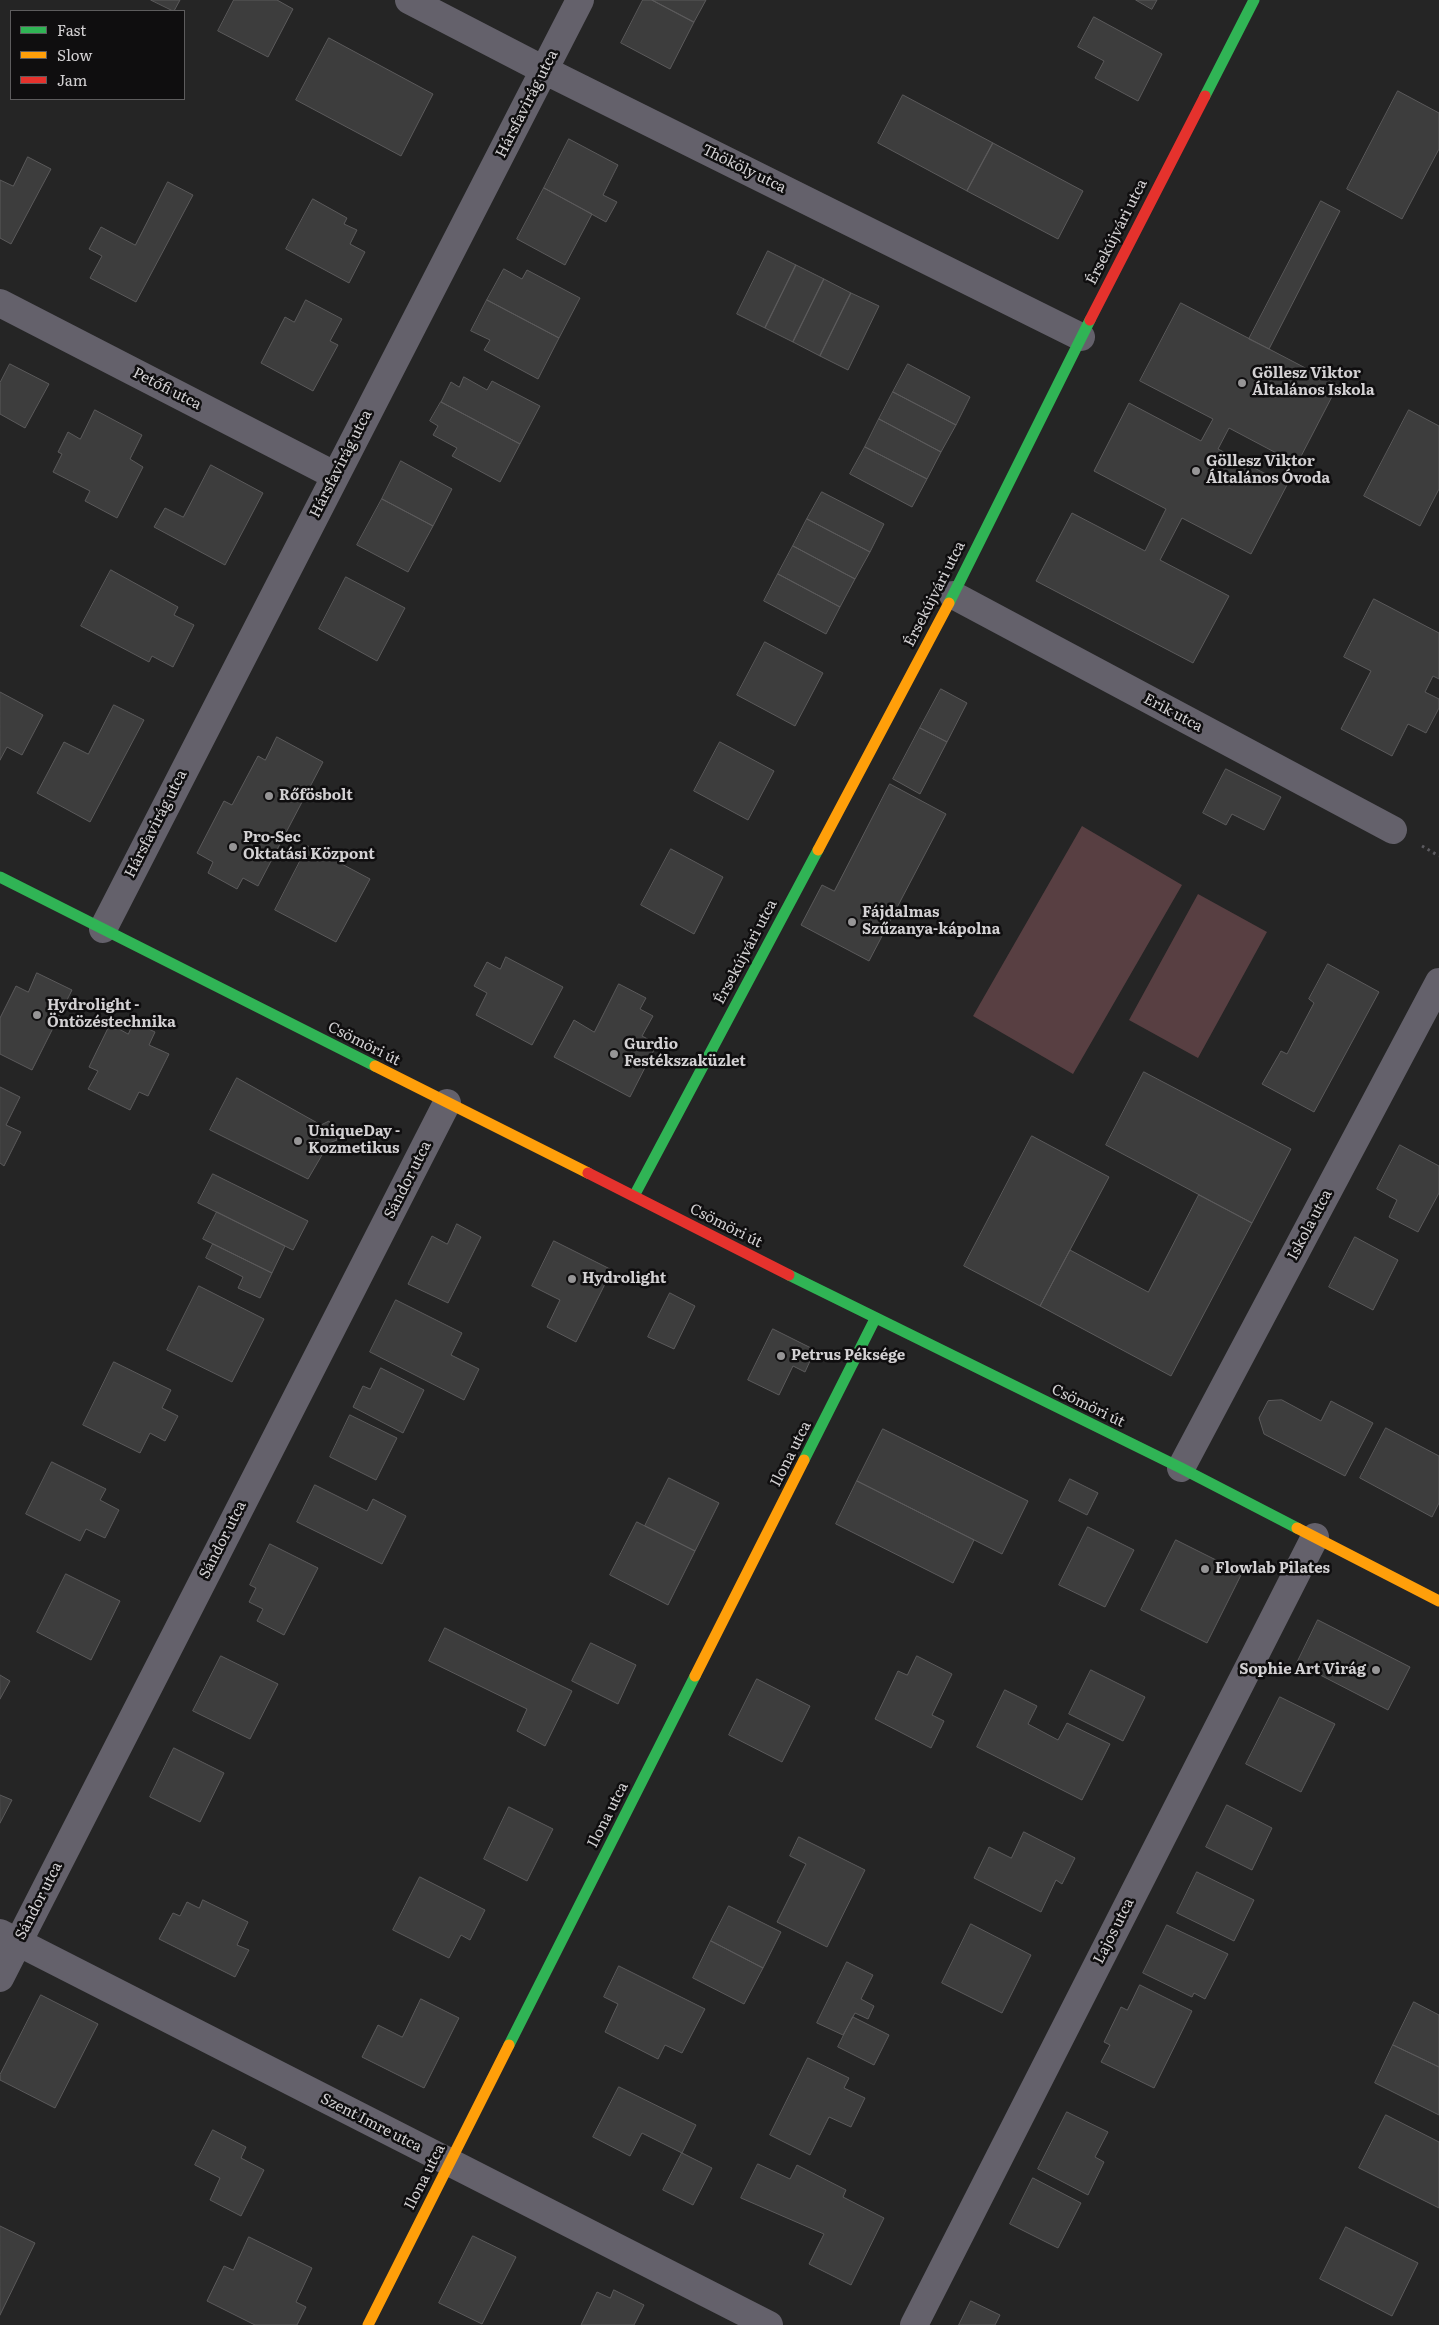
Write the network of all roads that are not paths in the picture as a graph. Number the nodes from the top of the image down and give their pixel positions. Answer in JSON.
{"nodes":[{"id":1,"x":409,"y":0,"type":"edge"},
{"id":2,"x":580,"y":0,"type":"edge"},
{"id":3,"x":1254,"y":0,"type":"edge"},
{"id":4,"x":544,"y":70,"type":"junction"},
{"id":5,"x":0,"y":303,"type":"edge"},
{"id":6,"x":1081,"y":337,"type":"junction"},
{"id":7,"x":334,"y":475,"type":"junction"},
{"id":8,"x":953,"y":595,"type":"junction"},
{"id":9,"x":1393,"y":830,"type":"dead end"},
{"id":10,"x":2,"y":883,"type":"edge"},
{"id":11,"x":103,"y":928,"type":"junction"},
{"id":12,"x":1439,"y":982,"type":"edge"},
{"id":13,"x":447,"y":1102,"type":"junction"},
{"id":14,"x":634,"y":1196,"type":"junction"},
{"id":15,"x":875,"y":1319,"type":"junction"},
{"id":16,"x":1181,"y":1468,"type":"junction"},
{"id":17,"x":1315,"y":1537,"type":"junction"},
{"id":18,"x":1439,"y":1600,"type":"edge"},
{"id":19,"x":9,"y":1937,"type":"edge"},
{"id":20,"x":0,"y":1978,"type":"edge"},
{"id":21,"x":449,"y":2163,"type":"junction"},
{"id":22,"x":368,"y":2325,"type":"edge"},
{"id":23,"x":768,"y":2325,"type":"edge"},
{"id":24,"x":914,"y":2325,"type":"edge"}],
"edges":[{"from":1,"to":4,"type":"street","name":"Thököly utca"},
{"from":2,"to":4,"type":"street","name":"Hársfavirág utca"},
{"from":3,"to":6,"type":"street","name":"Érsekújvári utca"},
{"from":4,"to":6,"type":"street","name":"Thököly utca"},
{"from":4,"to":7,"type":"street","name":"Hársfavirág utca"},
{"from":5,"to":7,"type":"street","name":"Petőfi utca"},
{"from":6,"to":8,"type":"street","name":"Érsekújvári utca"},
{"from":7,"to":11,"type":"street","name":"Hársfavirág utca"},
{"from":8,"to":9,"type":"street","name":"Erik utca"},
{"from":8,"to":14,"type":"street","name":"Érsekújvári utca"},
{"from":10,"to":11,"type":"street","name":"Csömöri út"},
{"from":11,"to":13,"type":"street","name":"Csömöri út"},
{"from":12,"to":16,"type":"street","name":"Iskola utca"},
{"from":13,"to":14,"type":"street","name":"Csömöri út"},
{"from":13,"to":19,"type":"street","name":"Sándor utca"},
{"from":14,"to":15,"type":"street","name":"Csömöri út"},
{"from":15,"to":16,"type":"street","name":"Csömöri út"},
{"from":15,"to":21,"type":"street","name":"Ilona utca"},
{"from":16,"to":17,"type":"street","name":"Csömöri út"},
{"from":17,"to":18,"type":"street","name":"Csömöri út"},
{"from":17,"to":24,"type":"street","name":"Lajos utca"},
{"from":19,"to":20,"type":"street","name":"Sándor utca"},
{"from":19,"to":21,"type":"street","name":"Szent Imre utca"},
{"from":21,"to":22,"type":"street","name":"Ilona utca"},
{"from":21,"to":23,"type":"street","name":"Szent Imre utca"}]}
